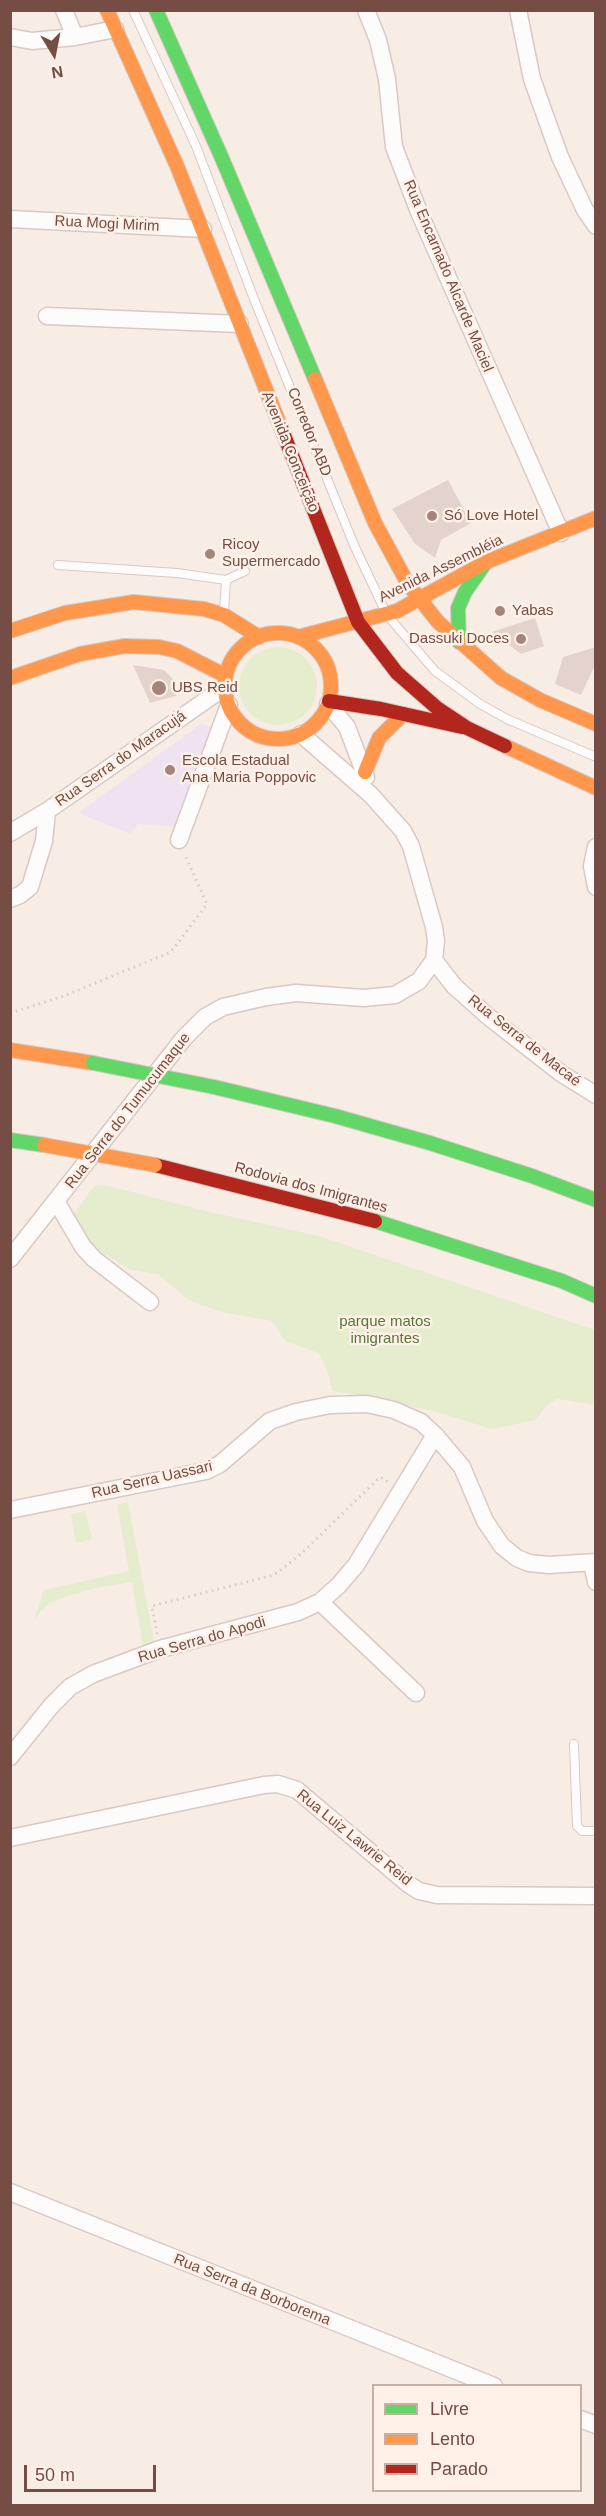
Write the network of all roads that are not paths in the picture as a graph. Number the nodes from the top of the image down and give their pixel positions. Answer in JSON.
{"nodes":[{"id":1,"x":64,"y":10,"type":"edge"},
{"id":2,"x":107,"y":10,"type":"edge"},
{"id":3,"x":134,"y":10,"type":"edge"},
{"id":4,"x":156,"y":10,"type":"edge"},
{"id":5,"x":366,"y":10,"type":"edge"},
{"id":6,"x":518,"y":10,"type":"edge"},
{"id":7,"x":115,"y":29,"type":"junction"},
{"id":8,"x":10,"y":37,"type":"edge"},
{"id":9,"x":75,"y":37,"type":"junction"},
{"id":10,"x":10,"y":219,"type":"edge"},
{"id":11,"x":596,"y":226,"type":"edge"},
{"id":12,"x":203,"y":229,"type":"junction"},
{"id":13,"x":47,"y":316,"type":"dead end"},
{"id":14,"x":240,"y":324,"type":"junction"},
{"id":15,"x":596,"y":518,"type":"edge"},
{"id":16,"x":561,"y":533,"type":"junction"},
{"id":17,"x":486,"y":562,"type":"junction"},
{"id":18,"x":58,"y":565,"type":"dead end"},
{"id":19,"x":245,"y":571,"type":"dead end"},
{"id":20,"x":226,"y":580,"type":"junction"},
{"id":21,"x":420,"y":600,"type":"junction"},
{"id":22,"x":224,"y":615,"type":"junction"},
{"id":23,"x":387,"y":615,"type":"junction"},
{"id":24,"x":358,"y":622,"type":"junction"},
{"id":25,"x":10,"y":631,"type":"edge"},
{"id":26,"x":259,"y":637,"type":"junction"},
{"id":27,"x":298,"y":637,"type":"junction"},
{"id":28,"x":459,"y":642,"type":"junction"},
{"id":29,"x":10,"y":678,"type":"edge"},
{"id":30,"x":225,"y":681,"type":"junction"},
{"id":31,"x":329,"y":703,"type":"junction"},
{"id":32,"x":229,"y":705,"type":"junction"},
{"id":33,"x":403,"y":714,"type":"junction"},
{"id":34,"x":596,"y":724,"type":"edge"},
{"id":35,"x":467,"y":728,"type":"junction"},
{"id":36,"x":301,"y":734,"type":"junction"},
{"id":37,"x":596,"y":757,"type":"edge"},
{"id":38,"x":365,"y":772,"type":"junction"},
{"id":39,"x":596,"y":788,"type":"edge"},
{"id":40,"x":372,"y":795,"type":"junction"},
{"id":41,"x":47,"y":811,"type":"junction"},
{"id":42,"x":10,"y":834,"type":"edge"},
{"id":43,"x":179,"y":840,"type":"road end"},
{"id":44,"x":596,"y":848,"type":"edge"},
{"id":45,"x":596,"y":887,"type":"edge"},
{"id":46,"x":10,"y":899,"type":"edge"},
{"id":47,"x":434,"y":960,"type":"junction"},
{"id":48,"x":10,"y":1050,"type":"edge"},
{"id":49,"x":596,"y":1095,"type":"edge"},
{"id":50,"x":10,"y":1140,"type":"edge"},
{"id":51,"x":596,"y":1200,"type":"edge"},
{"id":52,"x":56,"y":1202,"type":"junction"},
{"id":53,"x":10,"y":1259,"type":"edge"},
{"id":54,"x":596,"y":1296,"type":"edge"},
{"id":55,"x":150,"y":1302,"type":"dead end"},
{"id":56,"x":435,"y":1434,"type":"junction"},
{"id":57,"x":10,"y":1510,"type":"edge"},
{"id":58,"x":594,"y":1562,"type":"edge"},
{"id":59,"x":596,"y":1582,"type":"edge"},
{"id":60,"x":320,"y":1602,"type":"junction"},
{"id":61,"x":416,"y":1693,"type":"dead end"},
{"id":62,"x":574,"y":1744,"type":"dead end"},
{"id":63,"x":10,"y":1757,"type":"edge"},
{"id":64,"x":596,"y":1831,"type":"edge"},
{"id":65,"x":10,"y":1838,"type":"edge"},
{"id":66,"x":596,"y":1896,"type":"edge"},
{"id":67,"x":10,"y":2192,"type":"edge"},
{"id":68,"x":491,"y":2384,"type":"edge"}],
"edges":[{"from":1,"to":9,"type":"street"},
{"from":2,"to":7,"type":"main road","name":"Avenida Conceição"},
{"from":3,"to":23,"type":"lane","name":"Corredor ABD"},
{"from":4,"to":21,"type":"main road"},
{"from":5,"to":16,"type":"street","name":"Rua Encarnado Alcarde Maciel"},
{"from":6,"to":11,"type":"street"},
{"from":7,"to":9,"type":"street"},
{"from":7,"to":12,"type":"main road","name":"Avenida Conceição"},
{"from":8,"to":9,"type":"street"},
{"from":10,"to":12,"type":"street","name":"Rua Mogi Mirim"},
{"from":12,"to":14,"type":"main road","name":"Avenida Conceição"},
{"from":13,"to":14,"type":"street"},
{"from":14,"to":24,"type":"main road","name":"Avenida Conceição"},
{"from":15,"to":16,"type":"main road","name":"Avenida Assembléia"},
{"from":16,"to":17,"type":"main road","name":"Avenida Assembléia"},
{"from":17,"to":21,"type":"main road","name":"Avenida Assembléia"},
{"from":17,"to":28,"type":"main road"},
{"from":18,"to":20,"type":"lane"},
{"from":19,"to":20,"type":"lane"},
{"from":20,"to":22,"type":"lane"},
{"from":21,"to":23,"type":"main road","name":"Avenida Assembléia"},
{"from":21,"to":28,"type":"main road"},
{"from":22,"to":25,"type":"main road"},
{"from":22,"to":26,"type":"main road"},
{"from":23,"to":24,"type":"main road","name":"Avenida Assembléia"},
{"from":23,"to":37,"type":"lane","name":"Corredor ABD"},
{"from":24,"to":27,"type":"main road","name":"Avenida Assembléia"},
{"from":24,"to":35,"type":"main road","name":"Avenida Conceição"},
{"from":26,"to":27,"type":"main road"},
{"from":26,"to":30,"type":"main road"},
{"from":27,"to":31,"type":"main road"},
{"from":28,"to":34,"type":"main road"},
{"from":29,"to":30,"type":"main road"},
{"from":30,"to":32,"type":"main road"},
{"from":30,"to":41,"type":"street","name":"Rua Serra do Maracujá"},
{"from":31,"to":33,"type":"main road"},
{"from":31,"to":36,"type":"main road"},
{"from":31,"to":38,"type":"street"},
{"from":32,"to":36,"type":"main road"},
{"from":32,"to":43,"type":"street"},
{"from":33,"to":35,"type":"main road"},
{"from":33,"to":38,"type":"main road"},
{"from":35,"to":39,"type":"main road","name":"Avenida Conceição"},
{"from":36,"to":40,"type":"street"},
{"from":38,"to":40,"type":"street"},
{"from":40,"to":47,"type":"street"},
{"from":41,"to":42,"type":"street","name":"Rua Serra do Maracujá"},
{"from":41,"to":46,"type":"street","name":"Rua Serra do Maracujá"},
{"from":44,"to":45,"type":"street"},
{"from":47,"to":49,"type":"street","name":"Rua Serra de Macaé"},
{"from":47,"to":52,"type":"street","name":"Rua Serra do Tumucumaque"},
{"from":48,"to":51,"type":"main road","bridge":true},
{"from":50,"to":54,"type":"main road","name":"Rodovia dos Imigrantes","bridge":true},
{"from":52,"to":53,"type":"street","name":"Rua Serra do Tumucumaque"},
{"from":52,"to":55,"type":"street"},
{"from":56,"to":57,"type":"street","name":"Rua Serra Uassari"},
{"from":56,"to":58,"type":"street","name":"Rua Serra Uassari"},
{"from":56,"to":60,"type":"street","name":"Rua Serra do Apodi"},
{"from":58,"to":59,"type":"street"},
{"from":60,"to":61,"type":"street"},
{"from":60,"to":63,"type":"street","name":"Rua Serra do Apodi"},
{"from":62,"to":64,"type":"lane"},
{"from":65,"to":66,"type":"street","name":"Rua Luiz Lawrie Reid"},
{"from":67,"to":68,"type":"street","name":"Rua Serra da Borborema"}]}
